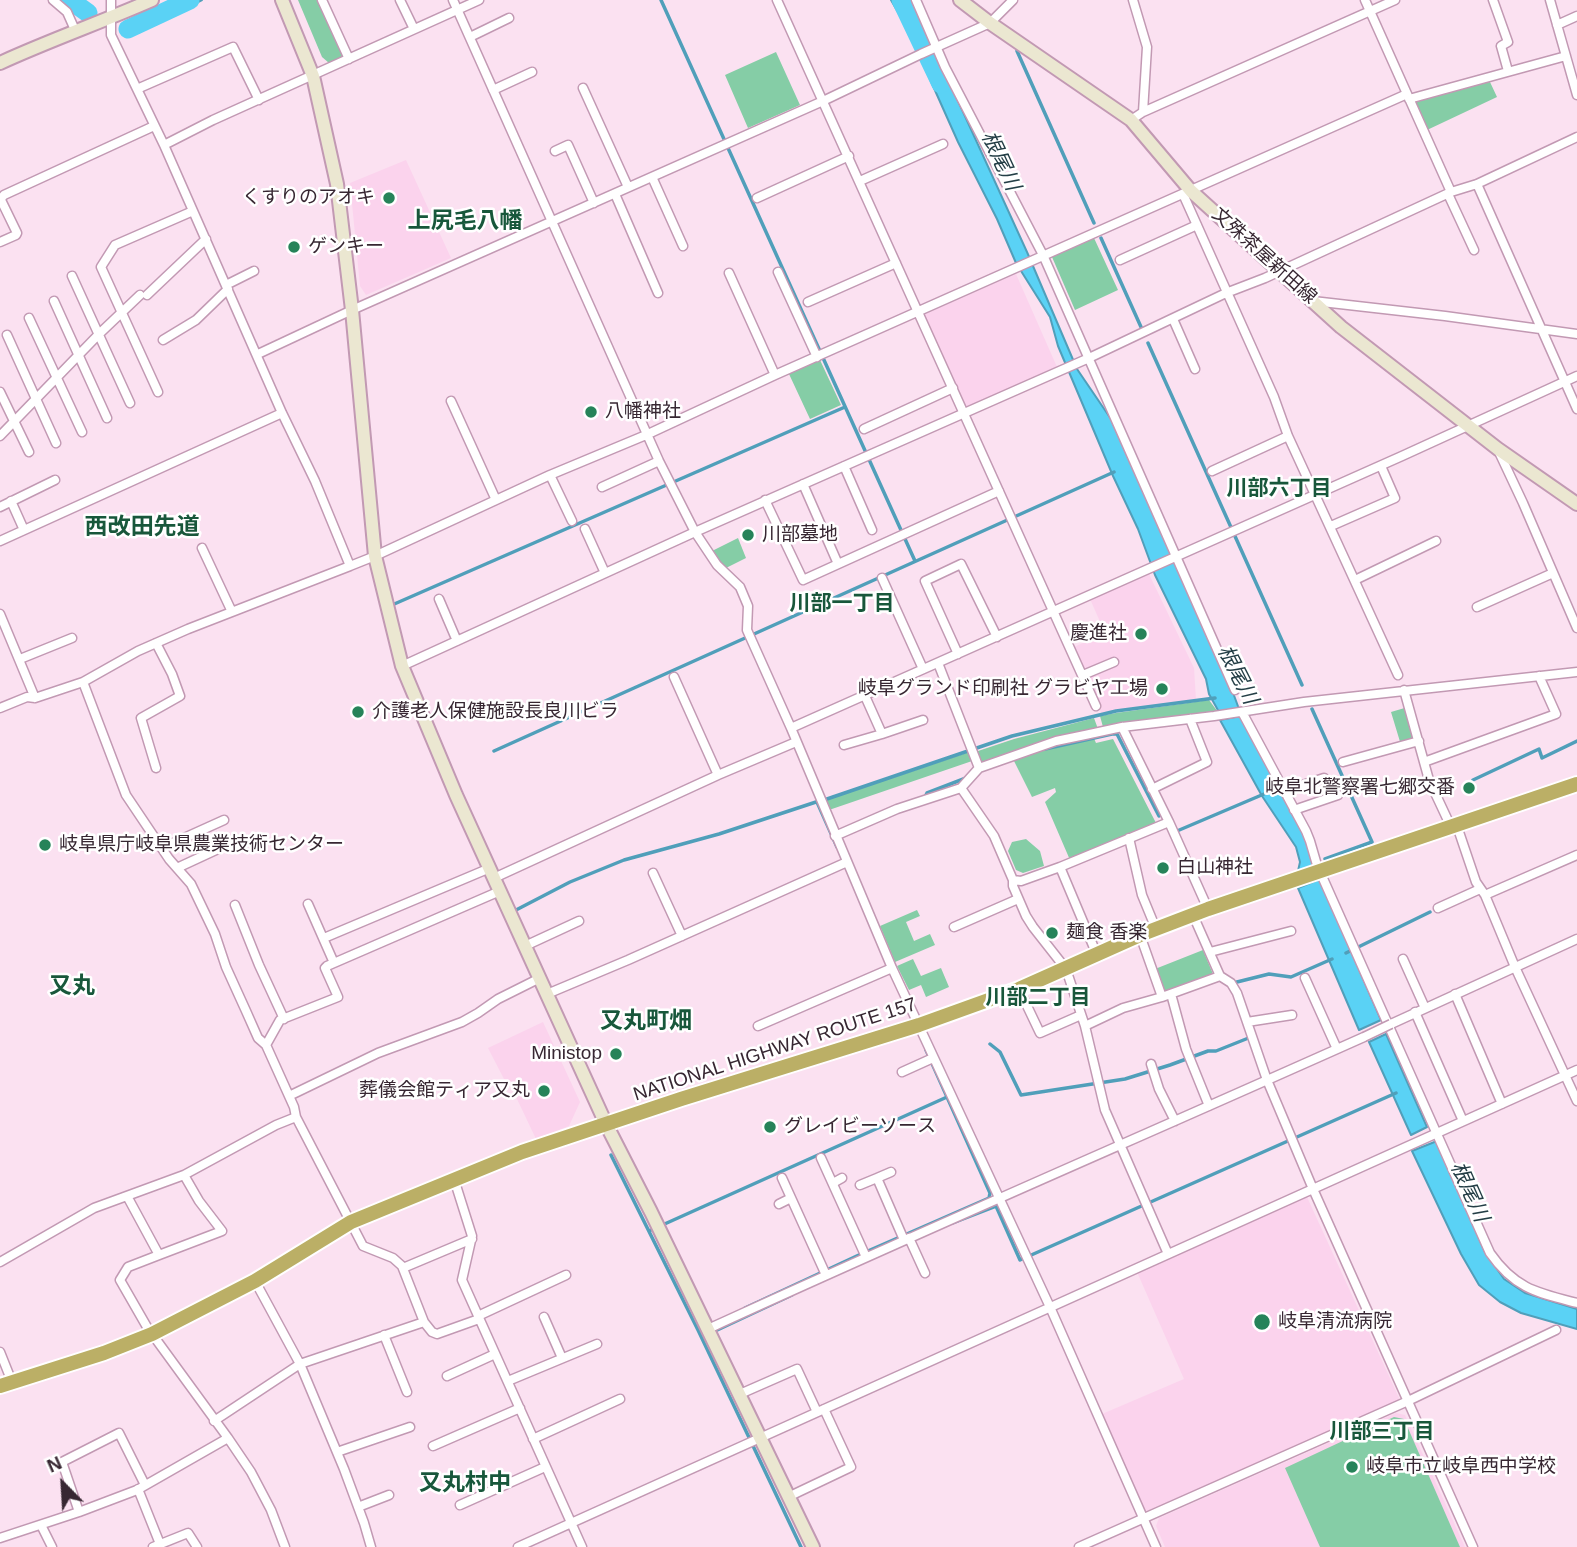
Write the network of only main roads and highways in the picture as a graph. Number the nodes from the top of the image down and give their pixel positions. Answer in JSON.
{"nodes":[{"id":1,"x":1577,"y":784,"type":"edge"},
{"id":2,"x":6,"y":1384,"type":"edge"}],
"edges":[{"from":1,"to":2,"type":"highway","name":"NATIONAL HIGHWAY ROUTE 157"}]}
